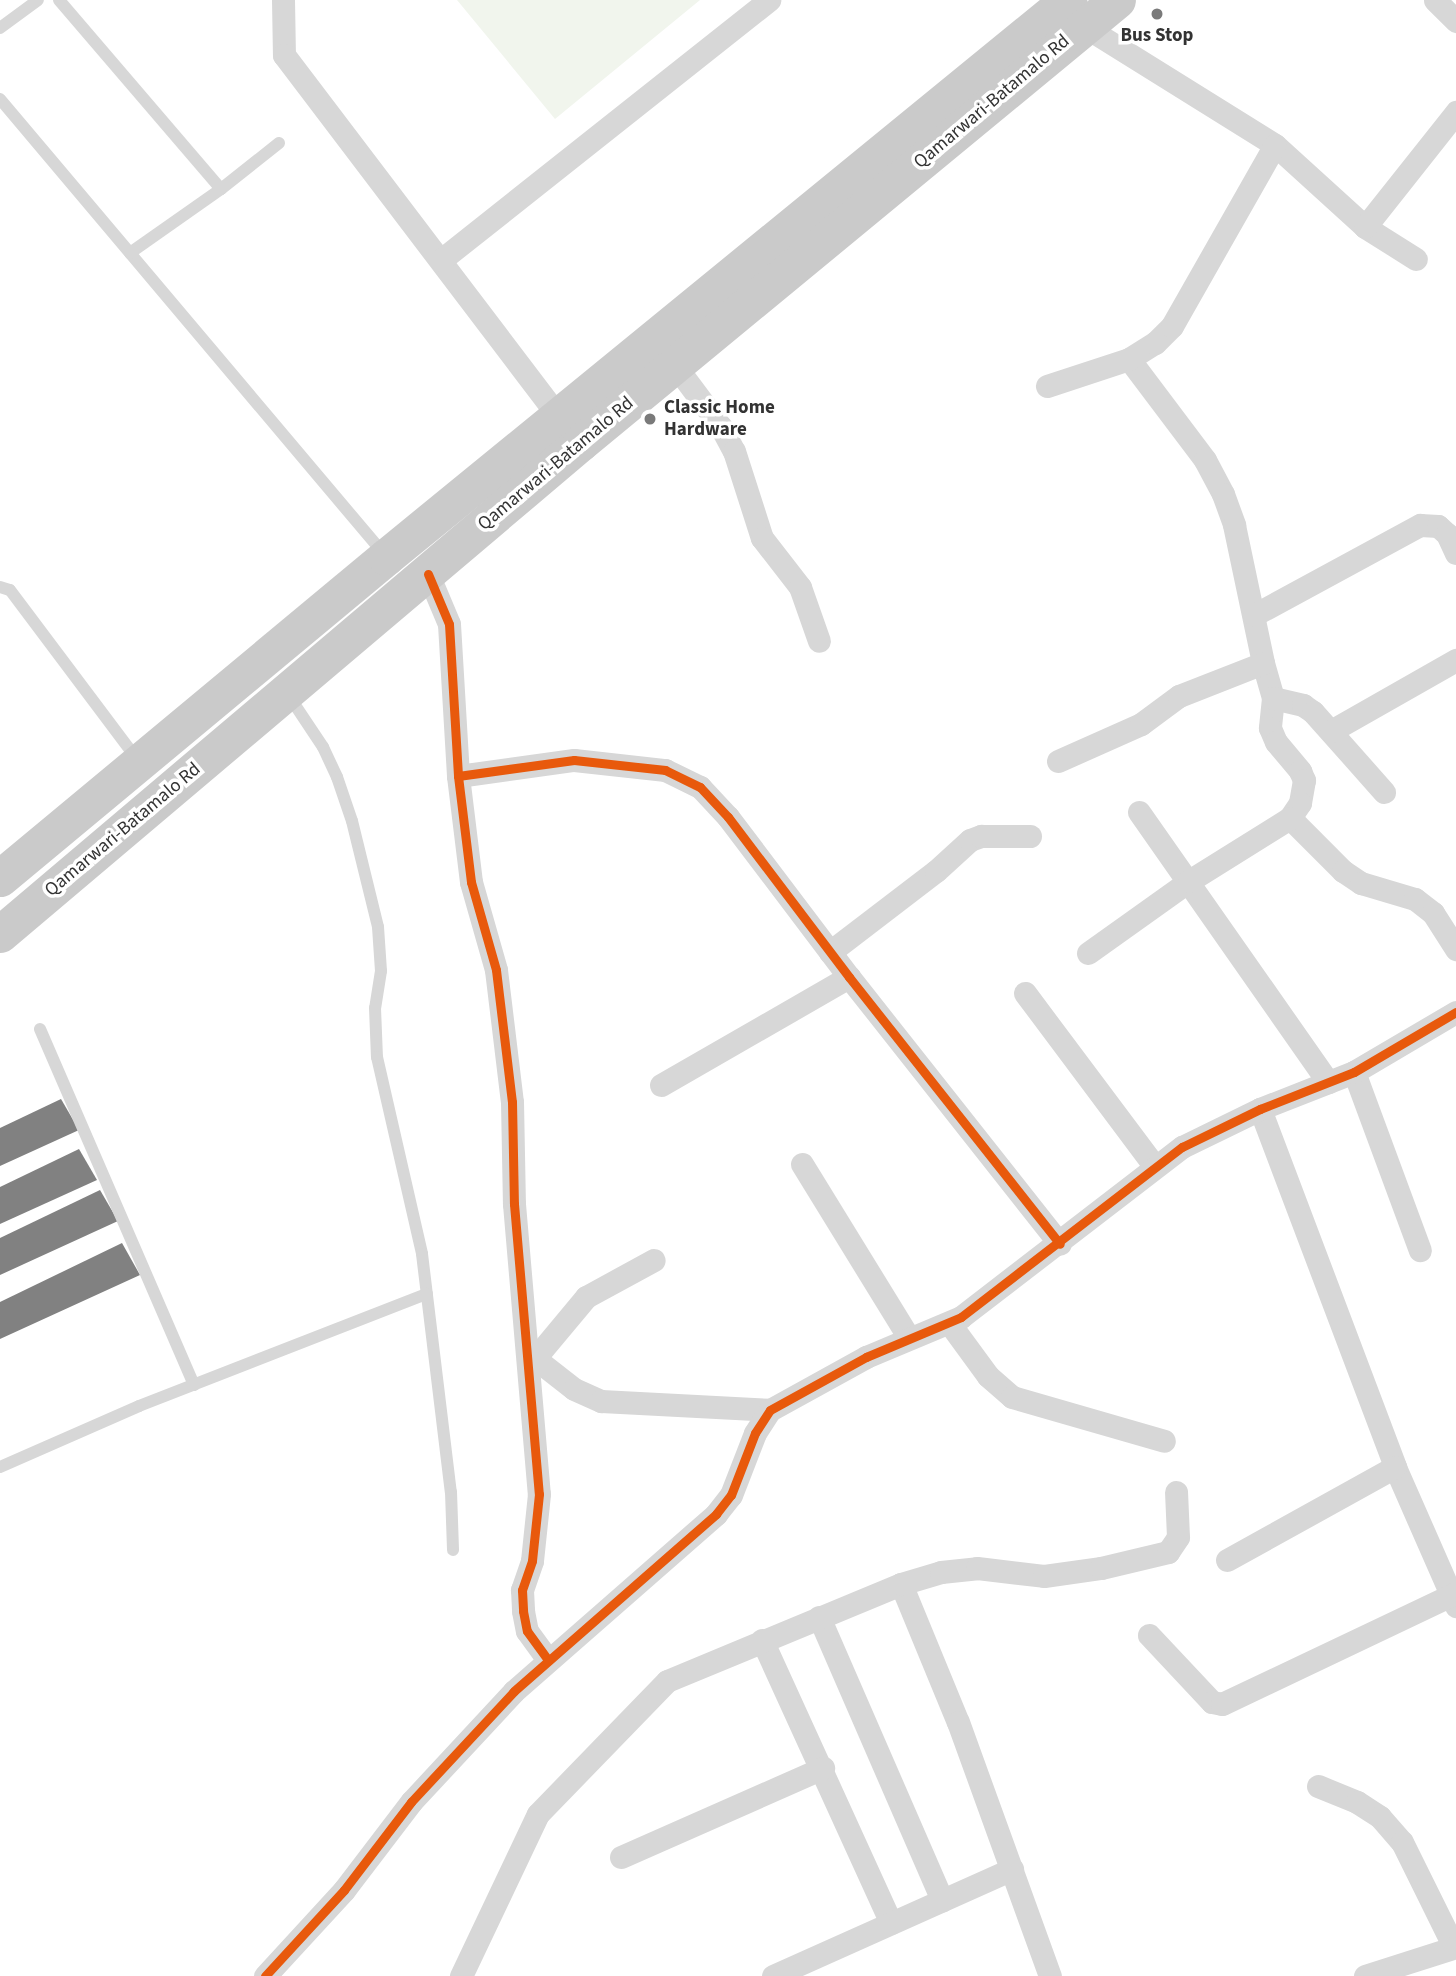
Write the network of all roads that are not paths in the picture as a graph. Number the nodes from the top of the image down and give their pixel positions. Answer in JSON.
{"nodes":[{"id":1,"x":38,"y":0,"type":"edge"},
{"id":2,"x":59,"y":0,"type":"edge"},
{"id":3,"x":283,"y":0,"type":"edge"},
{"id":4,"x":769,"y":0,"type":"edge"},
{"id":5,"x":1117,"y":0,"type":"edge"},
{"id":6,"x":1435,"y":0,"type":"edge"},
{"id":7,"x":1063,"y":9,"type":"edge"},
{"id":8,"x":1456,"y":21,"type":"edge"},
{"id":9,"x":0,"y":28,"type":"edge"},
{"id":10,"x":0,"y":99,"type":"edge"},
{"id":11,"x":1456,"y":112,"type":"edge"},
{"id":12,"x":279,"y":143,"type":"dead end"},
{"id":13,"x":1275,"y":145,"type":"junction"},
{"id":14,"x":221,"y":188,"type":"junction"},
{"id":15,"x":1365,"y":227,"type":"junction"},
{"id":16,"x":130,"y":253,"type":"junction"},
{"id":17,"x":1416,"y":259,"type":"dead end"},
{"id":18,"x":442,"y":260,"type":"junction"},
{"id":19,"x":1129,"y":359,"type":"junction"},
{"id":20,"x":674,"y":365,"type":"junction"},
{"id":21,"x":1048,"y":386,"type":"dead end"},
{"id":22,"x":559,"y":417,"type":"junction"},
{"id":23,"x":1456,"y":554,"type":"edge"},
{"id":24,"x":386,"y":557,"type":"junction"},
{"id":25,"x":428,"y":574,"type":"junction"},
{"id":26,"x":0,"y":587,"type":"edge"},
{"id":27,"x":1254,"y":615,"type":"junction"},
{"id":28,"x":819,"y":640,"type":"dead end"},
{"id":29,"x":1456,"y":660,"type":"edge"},
{"id":30,"x":1263,"y":663,"type":"junction"},
{"id":31,"x":287,"y":692,"type":"junction"},
{"id":32,"x":1273,"y":698,"type":"junction"},
{"id":33,"x":1331,"y":731,"type":"junction"},
{"id":34,"x":1058,"y":761,"type":"dead end"},
{"id":35,"x":139,"y":762,"type":"junction"},
{"id":36,"x":458,"y":776,"type":"junction"},
{"id":37,"x":1384,"y":792,"type":"dead end"},
{"id":38,"x":1139,"y":811,"type":"dead end"},
{"id":39,"x":1290,"y":818,"type":"junction"},
{"id":40,"x":1030,"y":836,"type":"dead end"},
{"id":41,"x":0,"y":878,"type":"edge"},
{"id":42,"x":1189,"y":881,"type":"junction"},
{"id":43,"x":0,"y":934,"type":"edge"},
{"id":44,"x":1456,"y":949,"type":"edge"},
{"id":45,"x":830,"y":952,"type":"junction"},
{"id":46,"x":1087,"y":953,"type":"dead end"},
{"id":47,"x":849,"y":976,"type":"junction"},
{"id":48,"x":1025,"y":993,"type":"dead end"},
{"id":49,"x":1456,"y":1012,"type":"edge"},
{"id":50,"x":40,"y":1029,"type":"dead end"},
{"id":51,"x":1354,"y":1072,"type":"junction"},
{"id":52,"x":1328,"y":1082,"type":"junction"},
{"id":53,"x":661,"y":1085,"type":"dead end"},
{"id":54,"x":1259,"y":1110,"type":"junction"},
{"id":55,"x":802,"y":1164,"type":"dead end"},
{"id":56,"x":1155,"y":1167,"type":"junction"},
{"id":57,"x":1060,"y":1244,"type":"junction"},
{"id":58,"x":1420,"y":1250,"type":"dead end"},
{"id":59,"x":654,"y":1260,"type":"dead end"},
{"id":60,"x":427,"y":1294,"type":"junction"},
{"id":61,"x":950,"y":1324,"type":"junction"},
{"id":62,"x":909,"y":1338,"type":"junction"},
{"id":63,"x":532,"y":1355,"type":"junction"},
{"id":64,"x":194,"y":1385,"type":"junction"},
{"id":65,"x":770,"y":1410,"type":"junction"},
{"id":66,"x":1164,"y":1441,"type":"dead end"},
{"id":67,"x":0,"y":1467,"type":"edge"},
{"id":68,"x":1395,"y":1467,"type":"junction"},
{"id":69,"x":1176,"y":1492,"type":"dead end"},
{"id":70,"x":453,"y":1550,"type":"dead end"},
{"id":71,"x":1227,"y":1560,"type":"dead end"},
{"id":72,"x":901,"y":1584,"type":"junction"},
{"id":73,"x":1454,"y":1598,"type":"edge"},
{"id":74,"x":819,"y":1617,"type":"junction"},
{"id":75,"x":1149,"y":1635,"type":"dead end"},
{"id":76,"x":762,"y":1640,"type":"junction"},
{"id":77,"x":548,"y":1660,"type":"junction"},
{"id":78,"x":823,"y":1768,"type":"junction"},
{"id":79,"x":1318,"y":1786,"type":"dead end"},
{"id":80,"x":621,"y":1857,"type":"dead end"},
{"id":81,"x":1012,"y":1869,"type":"junction"},
{"id":82,"x":942,"y":1900,"type":"junction"},
{"id":83,"x":891,"y":1923,"type":"junction"},
{"id":84,"x":1455,"y":1947,"type":"edge"},
{"id":85,"x":1369,"y":1975,"type":"edge"},
{"id":86,"x":265,"y":1976,"type":"edge"},
{"id":87,"x":461,"y":1976,"type":"edge"},
{"id":88,"x":773,"y":1976,"type":"edge"},
{"id":89,"x":1050,"y":1976,"type":"edge"}],
"edges":[{"from":1,"to":9,"type":"lane"},
{"from":2,"to":14,"type":"lane"},
{"from":3,"to":18,"type":"street"},
{"from":4,"to":18,"type":"street"},
{"from":5,"to":7,"type":"main road","name":"Qamarwari-Batamalo Rd"},
{"from":6,"to":8,"type":"street"},
{"from":7,"to":13,"type":"street"},
{"from":7,"to":20,"type":"main road","name":"Qamarwari-Batamalo Rd"},
{"from":7,"to":22,"type":"main road","name":"Qamarwari-Batamalo Rd"},
{"from":10,"to":16,"type":"lane"},
{"from":11,"to":15,"type":"street"},
{"from":12,"to":14,"type":"lane"},
{"from":13,"to":15,"type":"street"},
{"from":13,"to":19,"type":"street"},
{"from":14,"to":16,"type":"lane"},
{"from":15,"to":17,"type":"street"},
{"from":16,"to":24,"type":"lane"},
{"from":18,"to":22,"type":"street"},
{"from":19,"to":21,"type":"street"},
{"from":19,"to":27,"type":"street"},
{"from":20,"to":25,"type":"main road","name":"Qamarwari-Batamalo Rd"},
{"from":20,"to":28,"type":"street"},
{"from":22,"to":24,"type":"main road","name":"Qamarwari-Batamalo Rd"},
{"from":23,"to":27,"type":"street"},
{"from":24,"to":35,"type":"main road","name":"Qamarwari-Batamalo Rd"},
{"from":25,"to":31,"type":"main road","name":"Qamarwari-Batamalo Rd"},
{"from":25,"to":36,"type":"street"},
{"from":26,"to":35,"type":"lane"},
{"from":27,"to":30,"type":"street"},
{"from":29,"to":33,"type":"street"},
{"from":30,"to":32,"type":"street"},
{"from":30,"to":34,"type":"street"},
{"from":31,"to":43,"type":"main road","name":"Qamarwari-Batamalo Rd"},
{"from":31,"to":60,"type":"lane"},
{"from":32,"to":33,"type":"street"},
{"from":32,"to":39,"type":"street"},
{"from":33,"to":37,"type":"street"},
{"from":35,"to":41,"type":"main road","name":"Qamarwari-Batamalo Rd"},
{"from":36,"to":45,"type":"street"},
{"from":36,"to":63,"type":"street"},
{"from":38,"to":42,"type":"street"},
{"from":39,"to":42,"type":"street"},
{"from":39,"to":44,"type":"street"},
{"from":40,"to":45,"type":"street"},
{"from":42,"to":46,"type":"street"},
{"from":42,"to":52,"type":"street"},
{"from":45,"to":47,"type":"street"},
{"from":47,"to":53,"type":"street"},
{"from":47,"to":57,"type":"street"},
{"from":48,"to":56,"type":"street"},
{"from":49,"to":51,"type":"street"},
{"from":50,"to":64,"type":"lane"},
{"from":51,"to":52,"type":"street"},
{"from":51,"to":58,"type":"street"},
{"from":52,"to":54,"type":"street"},
{"from":54,"to":56,"type":"street"},
{"from":54,"to":68,"type":"street"},
{"from":55,"to":62,"type":"street"},
{"from":56,"to":57,"type":"street"},
{"from":57,"to":61,"type":"street"},
{"from":59,"to":63,"type":"street"},
{"from":60,"to":64,"type":"lane"},
{"from":60,"to":70,"type":"lane"},
{"from":61,"to":62,"type":"street"},
{"from":61,"to":66,"type":"street"},
{"from":62,"to":65,"type":"street"},
{"from":63,"to":65,"type":"street"},
{"from":63,"to":77,"type":"street"},
{"from":64,"to":67,"type":"lane"},
{"from":65,"to":77,"type":"street"},
{"from":68,"to":71,"type":"street"},
{"from":68,"to":73,"type":"street"},
{"from":69,"to":72,"type":"street"},
{"from":72,"to":74,"type":"street"},
{"from":72,"to":81,"type":"street"},
{"from":73,"to":75,"type":"street"},
{"from":74,"to":76,"type":"street"},
{"from":74,"to":82,"type":"street"},
{"from":76,"to":78,"type":"street"},
{"from":76,"to":87,"type":"street"},
{"from":77,"to":86,"type":"street"},
{"from":78,"to":80,"type":"street"},
{"from":78,"to":83,"type":"street"},
{"from":79,"to":84,"type":"street"},
{"from":81,"to":82,"type":"street"},
{"from":81,"to":89,"type":"street"},
{"from":82,"to":83,"type":"street"},
{"from":83,"to":88,"type":"street"},
{"from":84,"to":85,"type":"street"}]}
